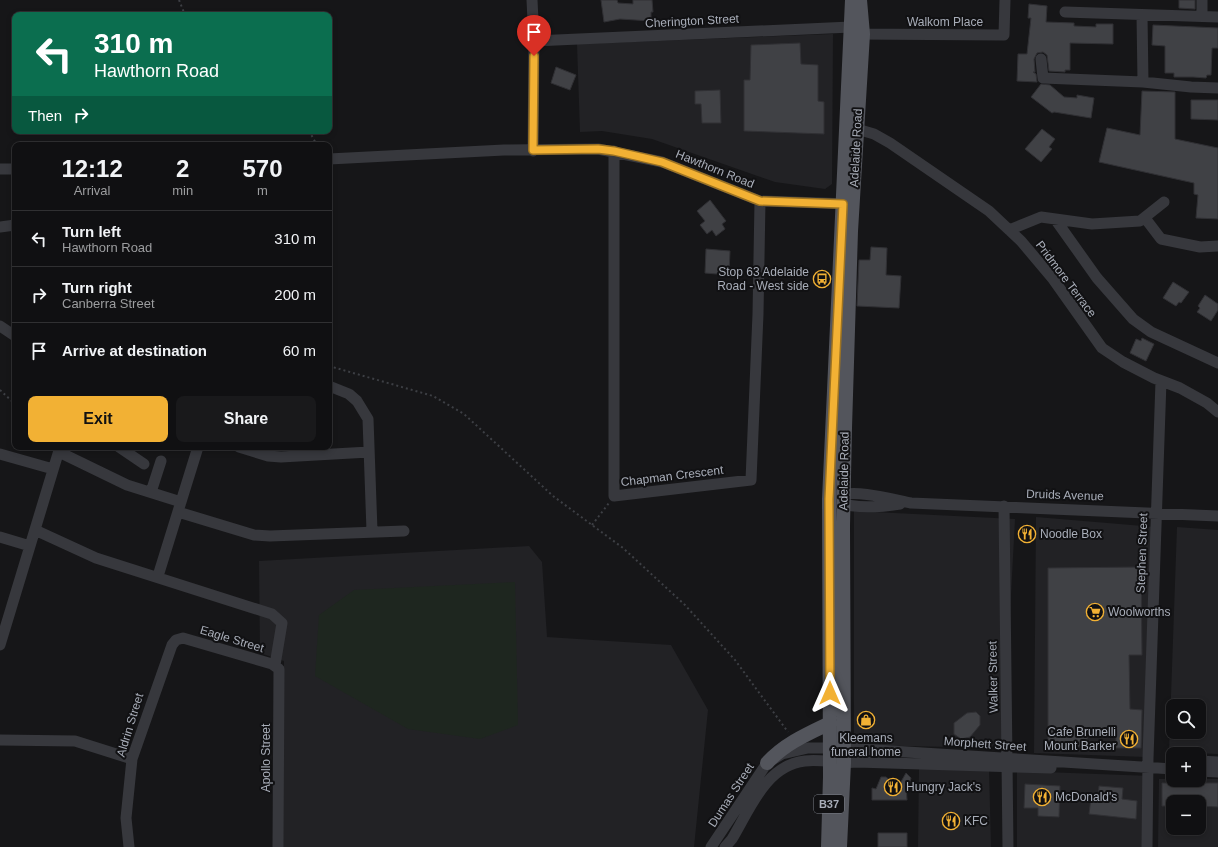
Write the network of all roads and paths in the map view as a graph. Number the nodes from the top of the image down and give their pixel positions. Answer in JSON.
{"nodes":[{"id":1,"x":179,"y":0,"type":"edge"},
{"id":2,"x":532,"y":0,"type":"edge"},
{"id":3,"x":852,"y":0,"type":"edge"},
{"id":4,"x":860,"y":0,"type":"edge"},
{"id":5,"x":1005,"y":0,"type":"edge"},
{"id":6,"x":1202,"y":0,"type":"edge"},
{"id":7,"x":184,"y":12,"type":"edge"},
{"id":8,"x":1065,"y":12,"type":"dead end"},
{"id":9,"x":1142,"y":15,"type":"junction"},
{"id":10,"x":1202,"y":16,"type":"junction"},
{"id":11,"x":1218,"y":17,"type":"edge"},
{"id":12,"x":855,"y":32,"type":"junction"},
{"id":13,"x":534,"y":41,"type":"junction"},
{"id":14,"x":1041,"y":59,"type":"dead end"},
{"id":15,"x":1143,"y":82,"type":"junction"},
{"id":16,"x":1218,"y":88,"type":"edge"},
{"id":17,"x":857,"y":129,"type":"junction"},
{"id":18,"x":533,"y":150,"type":"junction"},
{"id":19,"x":614,"y":151,"type":"junction"},
{"id":20,"x":332,"y":159,"type":"edge"},
{"id":21,"x":12,"y":168,"type":"edge"},
{"id":22,"x":0,"y":169,"type":"edge"},
{"id":23,"x":760,"y":201,"type":"junction"},
{"id":24,"x":1164,"y":202,"type":"dead end"},
{"id":25,"x":848,"y":204,"type":"junction"},
{"id":26,"x":1145,"y":218,"type":"junction"},
{"id":27,"x":1056,"y":220,"type":"junction"},
{"id":28,"x":12,"y":225,"type":"edge"},
{"id":29,"x":0,"y":226,"type":"edge"},
{"id":30,"x":1009,"y":230,"type":"junction"},
{"id":31,"x":1218,"y":246,"type":"edge"},
{"id":32,"x":0,"y":326,"type":"edge"},
{"id":33,"x":12,"y":334,"type":"edge"},
{"id":34,"x":1218,"y":363,"type":"edge"},
{"id":35,"x":332,"y":367,"type":"edge"},
{"id":36,"x":1161,"y":381,"type":"junction"},
{"id":37,"x":332,"y":387,"type":"edge"},
{"id":38,"x":0,"y":390,"type":"edge"},
{"id":39,"x":12,"y":401,"type":"edge"},
{"id":40,"x":1218,"y":412,"type":"edge"},
{"id":41,"x":60,"y":450,"type":"edge"},
{"id":42,"x":123,"y":450,"type":"edge"},
{"id":43,"x":197,"y":450,"type":"edge"},
{"id":44,"x":249,"y":450,"type":"edge"},
{"id":45,"x":369,"y":452,"type":"junction"},
{"id":46,"x":0,"y":454,"type":"edge"},
{"id":47,"x":161,"y":461,"type":"dead end"},
{"id":48,"x":144,"y":464,"type":"dead end"},
{"id":49,"x":54,"y":469,"type":"junction"},
{"id":50,"x":151,"y":492,"type":"junction"},
{"id":51,"x":614,"y":496,"type":"junction"},
{"id":52,"x":829,"y":499,"type":"junction"},
{"id":53,"x":844,"y":499,"type":"junction"},
{"id":54,"x":1004,"y":506,"type":"junction"},
{"id":55,"x":179,"y":507,"type":"junction"},
{"id":56,"x":1157,"y":512,"type":"junction"},
{"id":57,"x":1218,"y":516,"type":"edge"},
{"id":58,"x":592,"y":525,"type":"junction"},
{"id":59,"x":35,"y":530,"type":"junction"},
{"id":60,"x":372,"y":531,"type":"junction"},
{"id":61,"x":404,"y":531,"type":"dead end"},
{"id":62,"x":0,"y":537,"type":"edge"},
{"id":63,"x":30,"y":546,"type":"junction"},
{"id":64,"x":158,"y":576,"type":"junction"},
{"id":65,"x":176,"y":640,"type":"joint"},
{"id":66,"x":0,"y":645,"type":"edge"},
{"id":67,"x":277,"y":667,"type":"junction"},
{"id":68,"x":830,"y":723,"type":"junction"},
{"id":69,"x":789,"y":735,"type":"dead end"},
{"id":70,"x":0,"y":740,"type":"edge"},
{"id":71,"x":844,"y":748,"type":"junction"},
{"id":72,"x":830,"y":755,"type":"junction"},
{"id":73,"x":132,"y":759,"type":"junction"},
{"id":74,"x":1206,"y":761,"type":"edge"},
{"id":75,"x":1007,"y":762,"type":"junction"},
{"id":76,"x":1218,"y":762,"type":"edge"},
{"id":77,"x":767,"y":763,"type":"junction"},
{"id":78,"x":844,"y":763,"type":"junction"},
{"id":79,"x":1166,"y":765,"type":"edge"},
{"id":80,"x":1148,"y":767,"type":"junction"},
{"id":81,"x":1166,"y":768,"type":"edge"},
{"id":82,"x":1206,"y":772,"type":"edge"},
{"id":83,"x":1218,"y":772,"type":"edge"},
{"id":84,"x":129,"y":847,"type":"edge"},
{"id":85,"x":278,"y":847,"type":"edge"},
{"id":86,"x":711,"y":847,"type":"edge"},
{"id":87,"x":725,"y":847,"type":"edge"},
{"id":88,"x":828,"y":847,"type":"edge"},
{"id":89,"x":840,"y":847,"type":"edge"},
{"id":90,"x":1008,"y":847,"type":"edge"},
{"id":91,"x":1147,"y":847,"type":"edge"}],
"edges":[{"from":1,"to":7,"type":"path"},
{"from":2,"to":13,"type":"street"},
{"from":3,"to":12,"type":"main road","name":"Adelaide Road","number":"B37"},
{"from":4,"to":12,"type":"main road","name":"Adelaide Road","number":"B37"},
{"from":5,"to":12,"type":"street","name":"Walkom Place"},
{"from":6,"to":10,"type":"street"},
{"from":8,"to":9,"type":"street"},
{"from":9,"to":10,"type":"street"},
{"from":9,"to":15,"type":"street"},
{"from":10,"to":11,"type":"street"},
{"from":12,"to":13,"type":"street","name":"Cherington Street"},
{"from":12,"to":17,"type":"main road","name":"Adelaide Road","number":"B37"},
{"from":12,"to":25,"type":"main road","name":"Adelaide Road","number":"B37"},
{"from":13,"to":18,"type":"street"},
{"from":14,"to":15,"type":"street"},
{"from":15,"to":16,"type":"street"},
{"from":17,"to":25,"type":"main road","name":"Adelaide Road","number":"B37"},
{"from":17,"to":30,"type":"street","name":"Pridmore Terrace"},
{"from":18,"to":19,"type":"street","name":"Hawthorn Road"},
{"from":18,"to":20,"type":"street","name":"Hawthorn Road"},
{"from":19,"to":23,"type":"street","name":"Hawthorn Road"},
{"from":19,"to":51,"type":"street","name":"Chapman Crescent"},
{"from":21,"to":22,"type":"street"},
{"from":23,"to":25,"type":"street","name":"Hawthorn Road"},
{"from":23,"to":51,"type":"street","name":"Chapman Crescent"},
{"from":24,"to":26,"type":"street"},
{"from":25,"to":52,"type":"main road","name":"Adelaide Road","number":"B37"},
{"from":25,"to":53,"type":"main road","name":"Adelaide Road","number":"B37"},
{"from":26,"to":27,"type":"street"},
{"from":26,"to":31,"type":"street"},
{"from":27,"to":30,"type":"street"},
{"from":27,"to":34,"type":"street"},
{"from":28,"to":29,"type":"street"},
{"from":30,"to":36,"type":"street","name":"Pridmore Terrace"},
{"from":32,"to":33,"type":"street"},
{"from":35,"to":58,"type":"path"},
{"from":36,"to":40,"type":"street","name":"Pridmore Terrace"},
{"from":36,"to":56,"type":"street","name":"Stephen Street"},
{"from":37,"to":45,"type":"street"},
{"from":38,"to":39,"type":"path"},
{"from":41,"to":49,"type":"street"},
{"from":41,"to":50,"type":"street"},
{"from":42,"to":48,"type":"street"},
{"from":43,"to":55,"type":"street"},
{"from":44,"to":45,"type":"street"},
{"from":45,"to":60,"type":"street"},
{"from":46,"to":49,"type":"street"},
{"from":47,"to":50,"type":"street"},
{"from":49,"to":59,"type":"street"},
{"from":50,"to":55,"type":"street"},
{"from":51,"to":58,"type":"path"},
{"from":52,"to":53,"type":"street","name":"Druids Avenue"},
{"from":52,"to":68,"type":"main road","name":"Adelaide Road","number":"B37"},
{"from":53,"to":54,"type":"street","name":"Druids Avenue"},
{"from":53,"to":71,"type":"main road","name":"Adelaide Road","number":"B37"},
{"from":54,"to":56,"type":"street","name":"Druids Avenue"},
{"from":54,"to":75,"type":"street","name":"Walker Street"},
{"from":55,"to":60,"type":"street"},
{"from":55,"to":64,"type":"street"},
{"from":56,"to":57,"type":"street","name":"Druids Avenue"},
{"from":56,"to":80,"type":"street","name":"Stephen Street"},
{"from":58,"to":69,"type":"path"},
{"from":59,"to":63,"type":"street"},
{"from":59,"to":64,"type":"street"},
{"from":60,"to":61,"type":"street"},
{"from":62,"to":63,"type":"street"},
{"from":63,"to":66,"type":"street"},
{"from":64,"to":67,"type":"street","name":"Apollo Street"},
{"from":65,"to":67,"type":"street","name":"Eagle Street"},
{"from":65,"to":73,"type":"street","name":"Aldrin Street"},
{"from":67,"to":85,"type":"street","name":"Apollo Street"},
{"from":68,"to":72,"type":"main road","name":"Adelaide Road","number":"B37"},
{"from":68,"to":77,"type":"main road"},
{"from":70,"to":73,"type":"street"},
{"from":71,"to":72,"type":"street","name":"Dumas Street"},
{"from":71,"to":75,"type":"street","name":"Morphett Street"},
{"from":71,"to":78,"type":"main road","name":"Adelaide Road","number":"B37"},
{"from":72,"to":77,"type":"street","name":"Dumas Street"},
{"from":72,"to":78,"type":"street","name":"Dumas Street"},
{"from":72,"to":87,"type":"street","name":"Dumas Street"},
{"from":72,"to":88,"type":"main road","name":"Adelaide Road","number":"B37"},
{"from":73,"to":84,"type":"street","name":"Aldrin Street"},
{"from":74,"to":76,"type":"street"},
{"from":75,"to":78,"type":"street","name":"Morphett Street"},
{"from":75,"to":80,"type":"street","name":"Morphett Street"},
{"from":75,"to":90,"type":"street","name":"Walker Street"},
{"from":77,"to":86,"type":"street","name":"Dumas Street"},
{"from":78,"to":89,"type":"main road","name":"Adelaide Road","number":"B37"},
{"from":79,"to":80,"type":"street","name":"Morphett Street"},
{"from":80,"to":81,"type":"street","name":"Morphett Street"},
{"from":80,"to":91,"type":"street","name":"Stephen Street"},
{"from":82,"to":83,"type":"street"}]}
